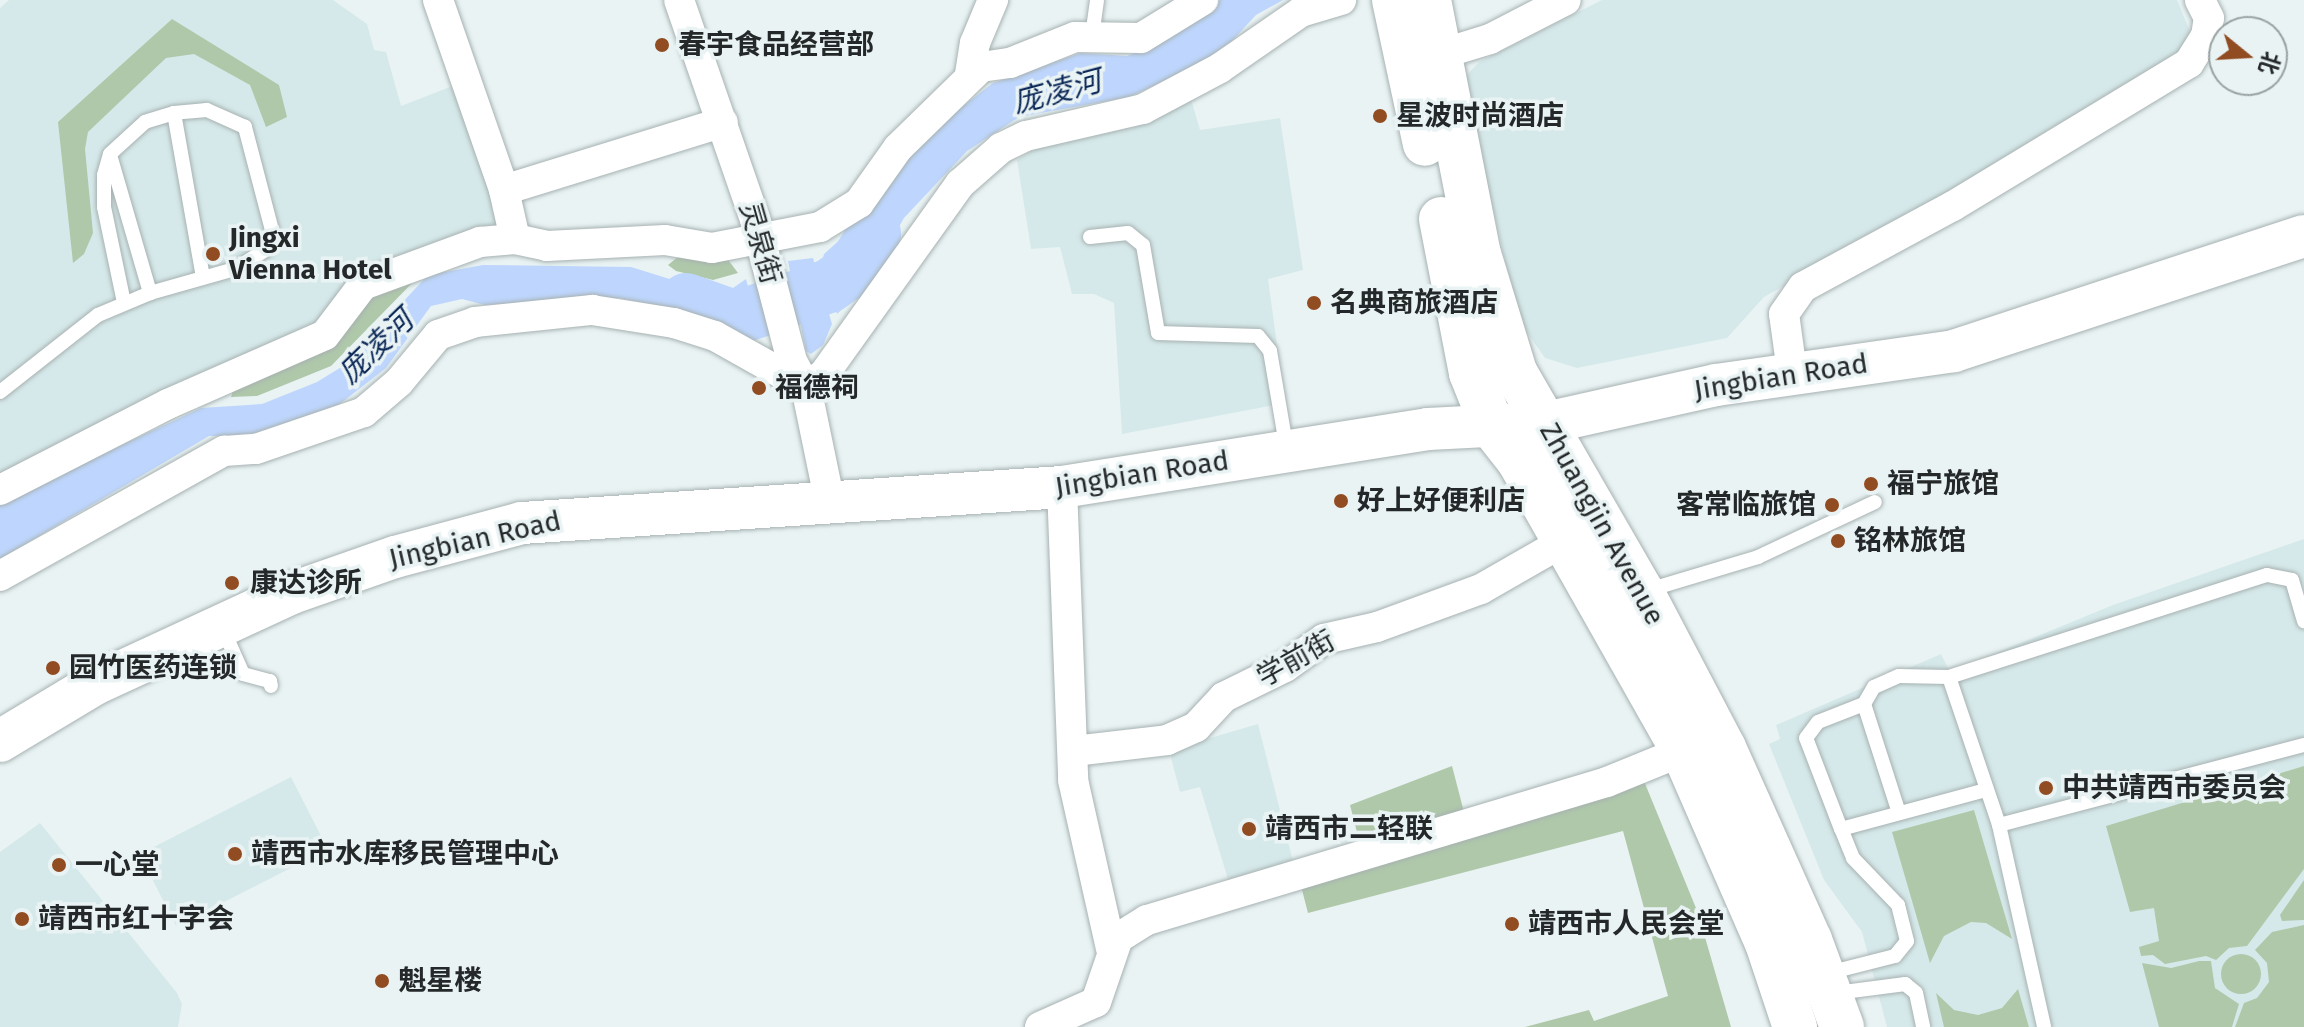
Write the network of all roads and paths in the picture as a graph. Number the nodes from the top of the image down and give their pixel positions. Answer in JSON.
{"nodes":[{"id":1,"x":438,"y":0,"type":"edge"},
{"id":2,"x":679,"y":0,"type":"edge"},
{"id":3,"x":993,"y":0,"type":"edge"},
{"id":4,"x":1097,"y":0,"type":"edge"},
{"id":5,"x":1203,"y":0,"type":"edge"},
{"id":6,"x":1341,"y":0,"type":"edge"},
{"id":7,"x":1394,"y":0,"type":"edge"},
{"id":8,"x":1429,"y":0,"type":"edge"},
{"id":9,"x":1533,"y":0,"type":"edge"},
{"id":10,"x":1566,"y":0,"type":"edge"},
{"id":11,"x":2200,"y":0,"type":"edge"},
{"id":12,"x":1092,"y":36,"type":"junction"},
{"id":13,"x":1437,"y":49,"type":"junction"},
{"id":14,"x":970,"y":74,"type":"junction"},
{"id":15,"x":174,"y":113,"type":"junction"},
{"id":16,"x":723,"y":122,"type":"junction"},
{"id":17,"x":110,"y":154,"type":"junction"},
{"id":18,"x":504,"y":190,"type":"junction"},
{"id":19,"x":2304,"y":215,"type":"edge"},
{"id":20,"x":2304,"y":236,"type":"edge"},
{"id":21,"x":1090,"y":237,"type":"dead end"},
{"id":22,"x":515,"y":239,"type":"junction"},
{"id":23,"x":762,"y":248,"type":"junction"},
{"id":24,"x":203,"y":277,"type":"junction"},
{"id":25,"x":150,"y":293,"type":"junction"},
{"id":26,"x":124,"y":303,"type":"junction"},
{"id":27,"x":1790,"y":357,"type":"junction"},
{"id":28,"x":799,"y":374,"type":"junction"},
{"id":29,"x":0,"y":392,"type":"edge"},
{"id":30,"x":1539,"y":412,"type":"junction"},
{"id":31,"x":1487,"y":414,"type":"junction"},
{"id":32,"x":1284,"y":433,"type":"junction"},
{"id":33,"x":1062,"y":487,"type":"junction"},
{"id":34,"x":827,"y":488,"type":"junction"},
{"id":35,"x":0,"y":490,"type":"edge"},
{"id":36,"x":1875,"y":502,"type":"dead end"},
{"id":37,"x":1563,"y":542,"type":"junction"},
{"id":38,"x":0,"y":576,"type":"edge"},
{"id":39,"x":2301,"y":590,"type":"edge"},
{"id":40,"x":1642,"y":592,"type":"junction"},
{"id":41,"x":2304,"y":621,"type":"edge"},
{"id":42,"x":222,"y":625,"type":"junction"},
{"id":43,"x":1949,"y":677,"type":"junction"},
{"id":44,"x":271,"y":686,"type":"dead end"},
{"id":45,"x":1864,"y":704,"type":"junction"},
{"id":46,"x":0,"y":724,"type":"edge"},
{"id":47,"x":0,"y":741,"type":"edge"},
{"id":48,"x":2304,"y":745,"type":"edge"},
{"id":49,"x":1074,"y":751,"type":"junction"},
{"id":50,"x":1683,"y":751,"type":"junction"},
{"id":51,"x":1986,"y":790,"type":"junction"},
{"id":52,"x":1898,"y":810,"type":"junction"},
{"id":53,"x":1999,"y":825,"type":"junction"},
{"id":54,"x":1841,"y":829,"type":"junction"},
{"id":55,"x":1111,"y":949,"type":"junction"},
{"id":56,"x":1832,"y":998,"type":"edge"},
{"id":57,"x":1040,"y":1027,"type":"edge"},
{"id":58,"x":1795,"y":1027,"type":"edge"},
{"id":59,"x":1923,"y":1027,"type":"edge"},
{"id":60,"x":2044,"y":1027,"type":"edge"}],
"edges":[{"from":1,"to":18,"type":"street"},
{"from":2,"to":16,"type":"street","name":"灵泉街"},
{"from":3,"to":14,"type":"street"},
{"from":4,"to":12,"type":"lane"},
{"from":5,"to":12,"type":"street"},
{"from":6,"to":28,"type":"street"},
{"from":7,"to":31,"type":"main road","name":"Zhuangjin Avenue"},
{"from":8,"to":13,"type":"main road","name":"Zhuangjin Avenue"},
{"from":9,"to":13,"type":"street"},
{"from":10,"to":13,"type":"street"},
{"from":11,"to":27,"type":"street"},
{"from":12,"to":14,"type":"street"},
{"from":13,"to":30,"type":"main road","name":"Zhuangjin Avenue"},
{"from":14,"to":23,"type":"street"},
{"from":15,"to":17,"type":"lane"},
{"from":15,"to":24,"type":"lane"},
{"from":15,"to":24,"type":"lane"},
{"from":16,"to":18,"type":"street"},
{"from":16,"to":23,"type":"street","name":"灵泉街"},
{"from":17,"to":25,"type":"lane"},
{"from":17,"to":26,"type":"lane"},
{"from":18,"to":22,"type":"street"},
{"from":19,"to":27,"type":"main road","name":"Jingbian Road"},
{"from":20,"to":30,"type":"main road","name":"Jingbian Road"},
{"from":21,"to":32,"type":"lane"},
{"from":22,"to":23,"type":"street"},
{"from":22,"to":35,"type":"street"},
{"from":23,"to":28,"type":"street","name":"灵泉街"},
{"from":24,"to":25,"type":"lane"},
{"from":25,"to":26,"type":"lane"},
{"from":26,"to":29,"type":"lane"},
{"from":27,"to":30,"type":"main road","name":"Jingbian Road"},
{"from":28,"to":34,"type":"street","name":"灵泉街"},
{"from":28,"to":38,"type":"street"},
{"from":30,"to":31,"type":"main road","name":"Jingbian Road"},
{"from":30,"to":40,"type":"main road","name":"Zhuangjin Avenue"},
{"from":31,"to":32,"type":"main road","name":"Jingbian Road"},
{"from":31,"to":33,"type":"main road","name":"Jingbian Road"},
{"from":31,"to":37,"type":"main road","name":"Zhuangjin Avenue"},
{"from":32,"to":34,"type":"main road","name":"Jingbian Road"},
{"from":33,"to":42,"type":"main road","name":"Jingbian Road"},
{"from":33,"to":49,"type":"street"},
{"from":34,"to":46,"type":"main road","name":"Jingbian Road"},
{"from":36,"to":40,"type":"lane"},
{"from":37,"to":49,"type":"street","name":"学前街"},
{"from":37,"to":50,"type":"main road","name":"Zhuangjin Avenue"},
{"from":39,"to":41,"type":"lane"},
{"from":39,"to":43,"type":"lane"},
{"from":40,"to":56,"type":"main road","name":"Zhuangjin Avenue"},
{"from":42,"to":44,"type":"lane"},
{"from":42,"to":47,"type":"main road","name":"Jingbian Road"},
{"from":43,"to":45,"type":"lane"},
{"from":43,"to":51,"type":"lane"},
{"from":45,"to":52,"type":"lane"},
{"from":45,"to":54,"type":"lane"},
{"from":48,"to":53,"type":"lane"},
{"from":49,"to":55,"type":"street"},
{"from":50,"to":55,"type":"street"},
{"from":50,"to":58,"type":"main road","name":"Zhuangjin Avenue"},
{"from":51,"to":52,"type":"lane"},
{"from":51,"to":53,"type":"lane"},
{"from":52,"to":54,"type":"lane"},
{"from":53,"to":60,"type":"lane"},
{"from":54,"to":56,"type":"lane"},
{"from":55,"to":57,"type":"street"},
{"from":56,"to":59,"type":"lane"}]}
